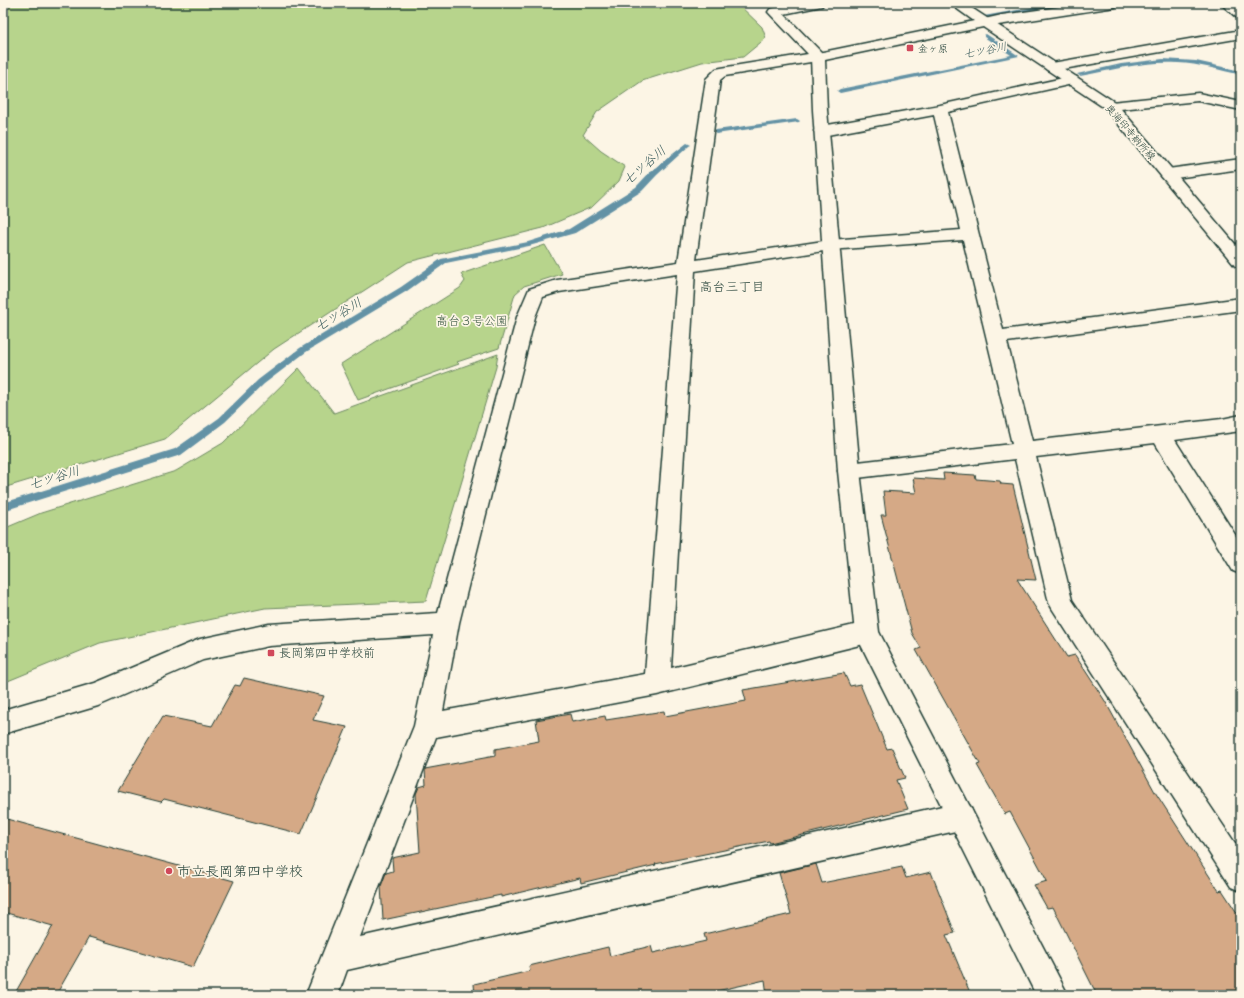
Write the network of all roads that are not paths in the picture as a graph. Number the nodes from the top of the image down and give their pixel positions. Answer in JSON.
{"nodes":[{"id":1,"x":817,"y":3,"type":"edge"},
{"id":2,"x":955,"y":3,"type":"edge"},
{"id":3,"x":1115,"y":3,"type":"edge"},
{"id":4,"x":1226,"y":3,"type":"edge"},
{"id":5,"x":1091,"y":5,"type":"edge"},
{"id":6,"x":1241,"y":14,"type":"edge"},
{"id":7,"x":985,"y":23,"type":"junction"},
{"id":8,"x":1241,"y":34,"type":"edge"},
{"id":9,"x":818,"y":57,"type":"junction"},
{"id":10,"x":1052,"y":67,"type":"junction"},
{"id":11,"x":1072,"y":80,"type":"junction"},
{"id":12,"x":1111,"y":106,"type":"junction"},
{"id":13,"x":1241,"y":106,"type":"edge"},
{"id":14,"x":940,"y":109,"type":"junction"},
{"id":15,"x":822,"y":131,"type":"junction"},
{"id":16,"x":1241,"y":164,"type":"edge"},
{"id":17,"x":1168,"y":174,"type":"junction"},
{"id":18,"x":971,"y":234,"type":"junction"},
{"id":19,"x":830,"y":245,"type":"junction"},
{"id":20,"x":1241,"y":262,"type":"edge"},
{"id":21,"x":686,"y":268,"type":"junction"},
{"id":22,"x":1241,"y":304,"type":"edge"},
{"id":23,"x":996,"y":337,"type":"junction"},
{"id":24,"x":1241,"y":423,"type":"edge"},
{"id":25,"x":1160,"y":434,"type":"junction"},
{"id":26,"x":1024,"y":450,"type":"junction"},
{"id":27,"x":849,"y":471,"type":"junction"},
{"id":28,"x":1241,"y":564,"type":"edge"},
{"id":29,"x":447,"y":623,"type":"junction"},
{"id":30,"x":867,"y":633,"type":"junction"},
{"id":31,"x":658,"y":683,"type":"junction"},
{"id":32,"x":3,"y":722,"type":"edge"},
{"id":33,"x":427,"y":726,"type":"junction"},
{"id":34,"x":960,"y":816,"type":"junction"},
{"id":35,"x":1241,"y":877,"type":"edge"},
{"id":36,"x":337,"y":957,"type":"junction"},
{"id":37,"x":322,"y":995,"type":"edge"},
{"id":38,"x":1052,"y":995,"type":"edge"}],
"edges":[{"from":1,"to":9,"type":"street"},
{"from":2,"to":7,"type":"street","name":"奥海印寺納所線"},
{"from":3,"to":5,"type":"street"},
{"from":4,"to":6,"type":"street"},
{"from":5,"to":7,"type":"street"},
{"from":7,"to":9,"type":"street"},
{"from":7,"to":10,"type":"street","name":"奥海印寺納所線"},
{"from":8,"to":10,"type":"street"},
{"from":9,"to":15,"type":"street"},
{"from":9,"to":21,"type":"street"},
{"from":10,"to":11,"type":"street","name":"奥海印寺納所線"},
{"from":11,"to":12,"type":"street","name":"奥海印寺納所線"},
{"from":11,"to":14,"type":"street"},
{"from":12,"to":13,"type":"street"},
{"from":12,"to":17,"type":"street","name":"奥海印寺納所線"},
{"from":14,"to":15,"type":"street"},
{"from":14,"to":18,"type":"street"},
{"from":15,"to":19,"type":"street"},
{"from":16,"to":17,"type":"street"},
{"from":17,"to":20,"type":"street","name":"奥海印寺納所線"},
{"from":18,"to":19,"type":"street"},
{"from":18,"to":23,"type":"street"},
{"from":19,"to":21,"type":"street"},
{"from":19,"to":27,"type":"street"},
{"from":21,"to":29,"type":"street"},
{"from":21,"to":31,"type":"street"},
{"from":22,"to":23,"type":"street"},
{"from":23,"to":26,"type":"street"},
{"from":24,"to":25,"type":"street"},
{"from":25,"to":26,"type":"street"},
{"from":25,"to":28,"type":"street"},
{"from":26,"to":27,"type":"street"},
{"from":26,"to":35,"type":"street"},
{"from":27,"to":30,"type":"street"},
{"from":29,"to":32,"type":"street"},
{"from":29,"to":33,"type":"street"},
{"from":30,"to":31,"type":"street"},
{"from":30,"to":34,"type":"street"},
{"from":31,"to":33,"type":"street"},
{"from":33,"to":36,"type":"street"},
{"from":34,"to":36,"type":"street"},
{"from":34,"to":38,"type":"street"},
{"from":36,"to":37,"type":"street"}]}
